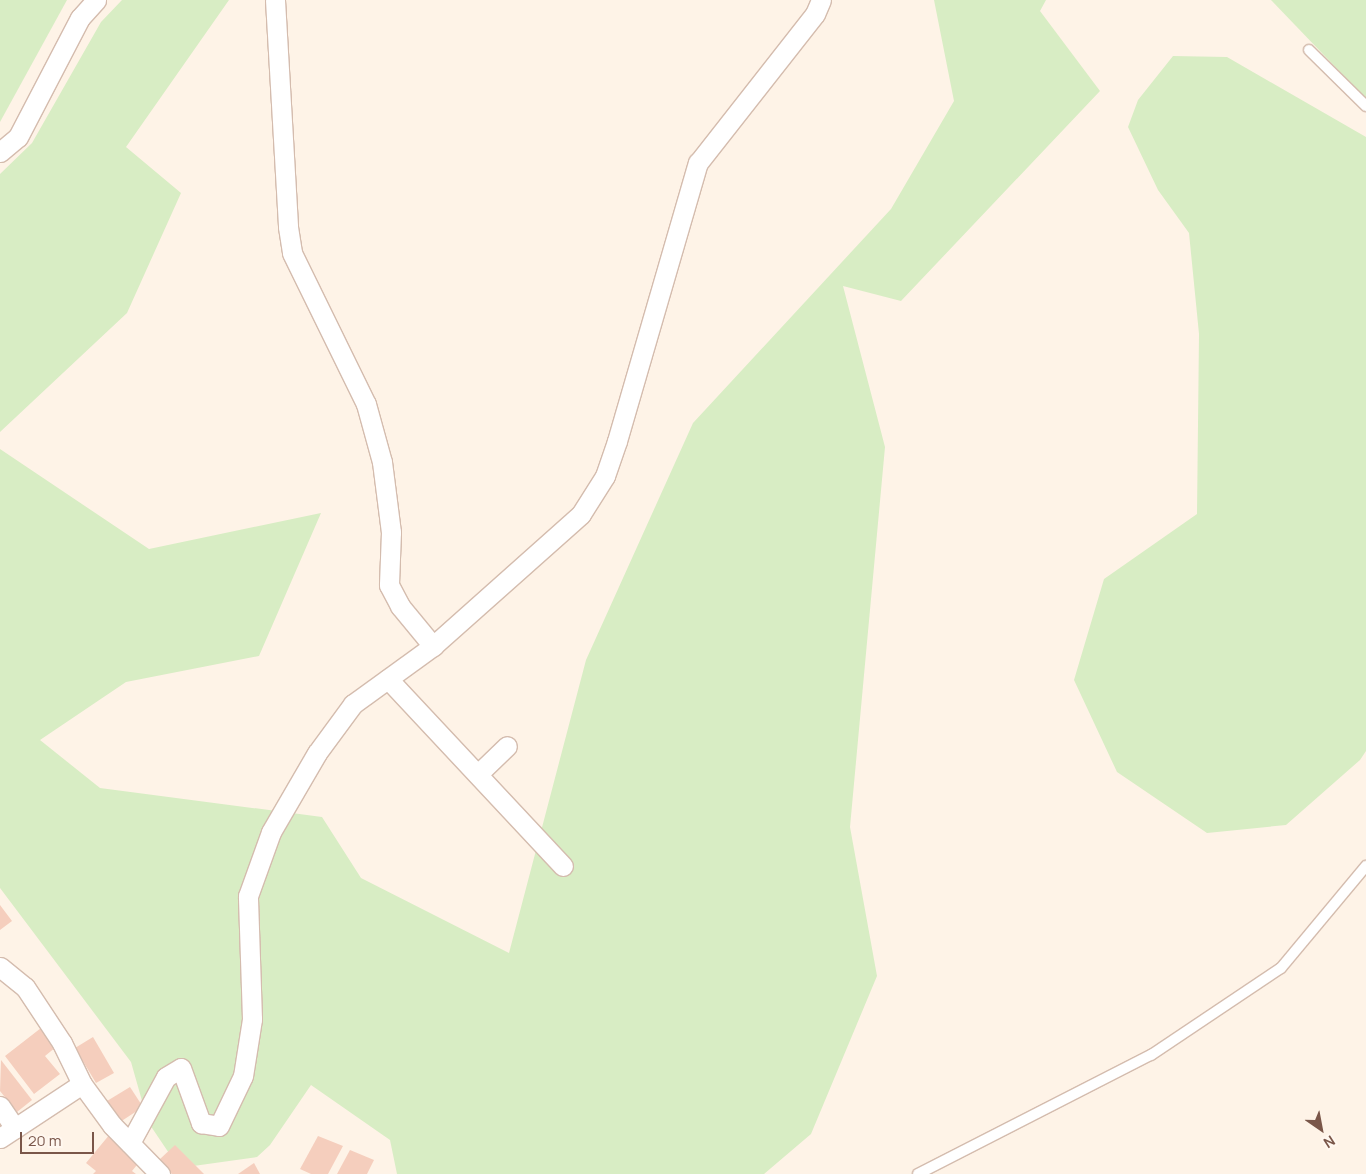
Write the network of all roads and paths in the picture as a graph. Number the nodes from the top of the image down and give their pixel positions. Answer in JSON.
{"nodes":[{"id":1,"x":96,"y":0,"type":"edge"},
{"id":2,"x":275,"y":0,"type":"edge"},
{"id":3,"x":821,"y":0,"type":"edge"},
{"id":4,"x":1309,"y":50,"type":"dead end"},
{"id":5,"x":1366,"y":106,"type":"edge"},
{"id":6,"x":0,"y":152,"type":"edge"},
{"id":7,"x":434,"y":646,"type":"junction"},
{"id":8,"x":388,"y":679,"type":"junction"},
{"id":9,"x":507,"y":746,"type":"dead end"},
{"id":10,"x":478,"y":774,"type":"junction"},
{"id":11,"x":563,"y":866,"type":"dead end"},
{"id":12,"x":1366,"y":866,"type":"edge"},
{"id":13,"x":0,"y":967,"type":"edge"},
{"id":14,"x":82,"y":1084,"type":"junction"},
{"id":15,"x":0,"y":1106,"type":"edge"},
{"id":16,"x":8,"y":1133,"type":"edge"},
{"id":17,"x":130,"y":1143,"type":"junction"},
{"id":18,"x":160,"y":1174,"type":"edge"},
{"id":19,"x":918,"y":1174,"type":"edge"}],
"edges":[{"from":1,"to":6,"type":"street"},
{"from":2,"to":7,"type":"street"},
{"from":3,"to":7,"type":"street"},
{"from":4,"to":5,"type":"lane"},
{"from":7,"to":8,"type":"street"},
{"from":8,"to":10,"type":"street"},
{"from":8,"to":17,"type":"street"},
{"from":9,"to":10,"type":"street"},
{"from":10,"to":11,"type":"street"},
{"from":12,"to":19,"type":"lane"},
{"from":13,"to":14,"type":"street"},
{"from":14,"to":16,"type":"street"},
{"from":14,"to":17,"type":"street"},
{"from":15,"to":16,"type":"street"},
{"from":17,"to":18,"type":"street"}]}
